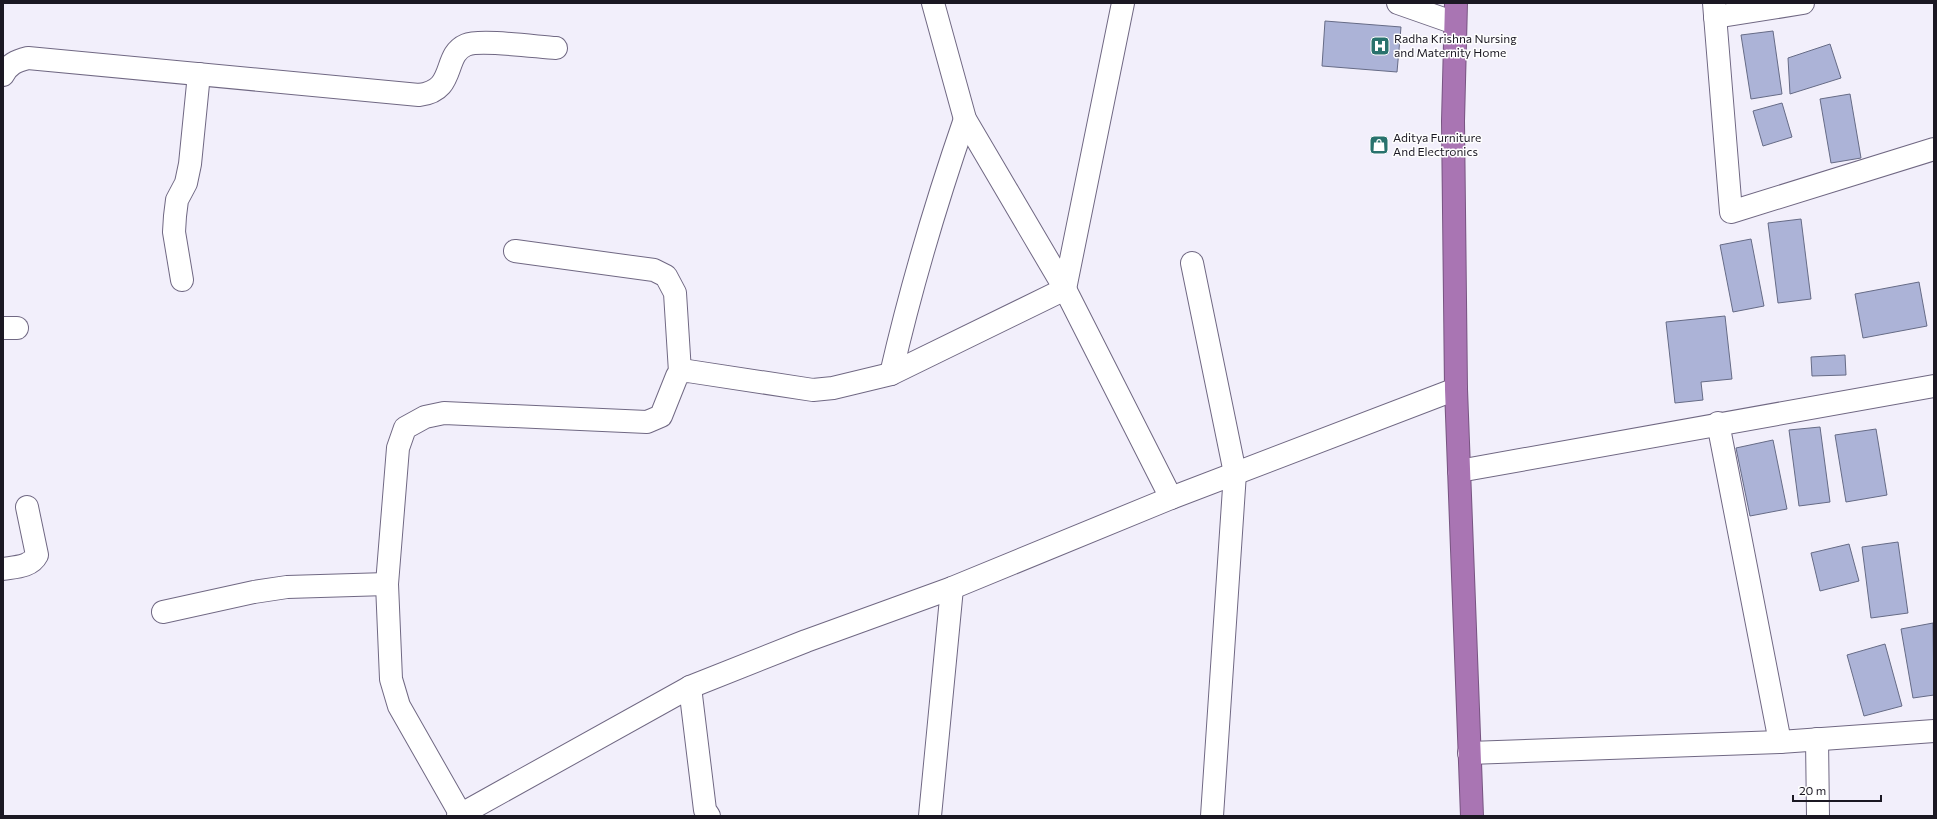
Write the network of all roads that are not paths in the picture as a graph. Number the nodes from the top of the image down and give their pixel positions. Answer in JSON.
{"nodes":[{"id":1,"x":934,"y":3,"type":"edge"},
{"id":2,"x":1123,"y":3,"type":"edge"},
{"id":3,"x":1398,"y":3,"type":"edge"},
{"id":4,"x":1804,"y":3,"type":"edge"},
{"id":5,"x":1714,"y":10,"type":"edge"},
{"id":6,"x":1455,"y":13,"type":"edge"},
{"id":7,"x":556,"y":48,"type":"dead end"},
{"id":8,"x":199,"y":74,"type":"junction"},
{"id":9,"x":3,"y":75,"type":"edge"},
{"id":10,"x":964,"y":119,"type":"junction"},
{"id":11,"x":1934,"y":149,"type":"edge"},
{"id":12,"x":515,"y":251,"type":"dead end"},
{"id":13,"x":1192,"y":263,"type":"dead end"},
{"id":14,"x":182,"y":280,"type":"dead end"},
{"id":15,"x":1065,"y":289,"type":"junction"},
{"id":16,"x":680,"y":372,"type":"junction"},
{"id":17,"x":891,"y":374,"type":"junction"},
{"id":18,"x":1934,"y":386,"type":"edge"},
{"id":19,"x":1456,"y":389,"type":"junction"},
{"id":20,"x":1718,"y":423,"type":"junction"},
{"id":21,"x":1459,"y":471,"type":"junction"},
{"id":22,"x":1235,"y":474,"type":"junction"},
{"id":23,"x":1171,"y":498,"type":"junction"},
{"id":24,"x":27,"y":507,"type":"dead end"},
{"id":25,"x":3,"y":569,"type":"edge"},
{"id":26,"x":387,"y":584,"type":"junction"},
{"id":27,"x":952,"y":588,"type":"junction"},
{"id":28,"x":163,"y":612,"type":"dead end"},
{"id":29,"x":690,"y":687,"type":"junction"},
{"id":30,"x":1934,"y":731,"type":"edge"},
{"id":31,"x":1817,"y":739,"type":"junction"},
{"id":32,"x":1780,"y":742,"type":"junction"},
{"id":33,"x":1469,"y":753,"type":"junction"},
{"id":34,"x":459,"y":815,"type":"edge"},
{"id":35,"x":709,"y":816,"type":"edge"},
{"id":36,"x":930,"y":816,"type":"edge"},
{"id":37,"x":1212,"y":816,"type":"edge"},
{"id":38,"x":1472,"y":816,"type":"edge"},
{"id":39,"x":1818,"y":816,"type":"edge"}],
"edges":[{"from":1,"to":10,"type":"street"},
{"from":2,"to":15,"type":"street"},
{"from":3,"to":6,"type":"street"},
{"from":4,"to":5,"type":"street"},
{"from":5,"to":11,"type":"street"},
{"from":6,"to":19,"type":"highway"},
{"from":7,"to":8,"type":"street"},
{"from":8,"to":9,"type":"street"},
{"from":8,"to":14,"type":"street"},
{"from":10,"to":15,"type":"street"},
{"from":10,"to":17,"type":"street"},
{"from":12,"to":16,"type":"street"},
{"from":13,"to":22,"type":"street"},
{"from":15,"to":17,"type":"street"},
{"from":15,"to":23,"type":"street"},
{"from":16,"to":17,"type":"street"},
{"from":16,"to":26,"type":"street"},
{"from":18,"to":20,"type":"street"},
{"from":19,"to":21,"type":"highway"},
{"from":19,"to":22,"type":"street"},
{"from":20,"to":21,"type":"street"},
{"from":20,"to":32,"type":"street"},
{"from":21,"to":33,"type":"highway"},
{"from":22,"to":23,"type":"street"},
{"from":22,"to":37,"type":"street"},
{"from":23,"to":27,"type":"street"},
{"from":24,"to":25,"type":"street"},
{"from":26,"to":28,"type":"street"},
{"from":26,"to":34,"type":"street"},
{"from":27,"to":29,"type":"street"},
{"from":27,"to":36,"type":"street"},
{"from":29,"to":34,"type":"street"},
{"from":29,"to":35,"type":"street"},
{"from":30,"to":31,"type":"street"},
{"from":31,"to":32,"type":"street"},
{"from":31,"to":39,"type":"street"},
{"from":32,"to":33,"type":"street"},
{"from":33,"to":38,"type":"highway"}]}
